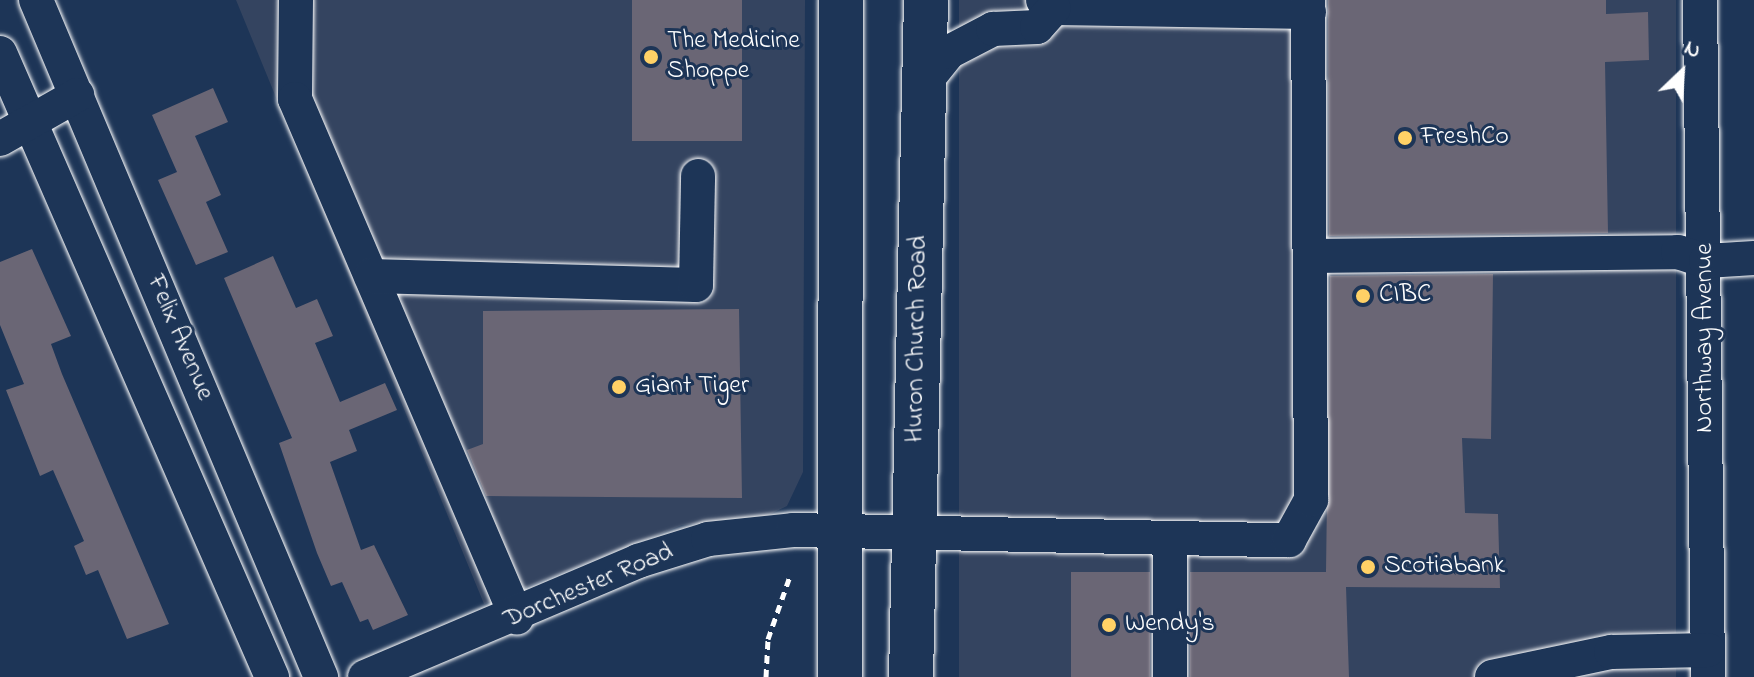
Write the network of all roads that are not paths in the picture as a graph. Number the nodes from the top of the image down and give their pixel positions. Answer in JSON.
{"nodes":[{"id":1,"x":36,"y":0,"type":"edge"},
{"id":2,"x":296,"y":0,"type":"edge"},
{"id":3,"x":841,"y":0,"type":"edge"},
{"id":4,"x":926,"y":0,"type":"edge"},
{"id":5,"x":1700,"y":0,"type":"edge"},
{"id":6,"x":1049,"y":4,"type":"edge"},
{"id":7,"x":1308,"y":6,"type":"edge"},
{"id":8,"x":0,"y":53,"type":"edge"},
{"id":9,"x":924,"y":83,"type":"junction"},
{"id":10,"x":77,"y":95,"type":"junction"},
{"id":11,"x":14,"y":132,"type":"edge"},
{"id":12,"x":698,"y":176,"type":"dead end"},
{"id":13,"x":1310,"y":256,"type":"junction"},
{"id":14,"x":1754,"y":258,"type":"edge"},
{"id":15,"x":1706,"y":261,"type":"junction"},
{"id":16,"x":371,"y":276,"type":"junction"},
{"id":17,"x":842,"y":533,"type":"junction"},
{"id":18,"x":915,"y":537,"type":"junction"},
{"id":19,"x":1170,"y":542,"type":"junction"},
{"id":20,"x":517,"y":618,"type":"junction"},
{"id":21,"x":1708,"y":664,"type":"edge"},
{"id":22,"x":272,"y":677,"type":"edge"},
{"id":23,"x":321,"y":677,"type":"edge"},
{"id":24,"x":365,"y":677,"type":"edge"},
{"id":25,"x":840,"y":677,"type":"edge"},
{"id":26,"x":911,"y":677,"type":"edge"},
{"id":27,"x":1170,"y":677,"type":"edge"},
{"id":28,"x":1492,"y":677,"type":"edge"}],
"edges":[{"from":1,"to":10,"type":"street","name":"Felix Avenue"},
{"from":2,"to":16,"type":"street"},
{"from":3,"to":17,"type":"highway"},
{"from":4,"to":9,"type":"highway","name":"Huron Church Road"},
{"from":5,"to":15,"type":"street","name":"Northway Avenue"},
{"from":6,"to":7,"type":"street"},
{"from":6,"to":9,"type":"street"},
{"from":7,"to":13,"type":"street"},
{"from":8,"to":11,"type":"street","name":"Felix Avenue"},
{"from":9,"to":18,"type":"highway","name":"Huron Church Road"},
{"from":10,"to":11,"type":"street"},
{"from":10,"to":23,"type":"street","name":"Felix Avenue"},
{"from":11,"to":22,"type":"street","name":"Felix Avenue"},
{"from":12,"to":16,"type":"street"},
{"from":13,"to":15,"type":"street"},
{"from":13,"to":19,"type":"street","name":"Dorchester Road"},
{"from":14,"to":15,"type":"street"},
{"from":15,"to":21,"type":"street","name":"Northway Avenue"},
{"from":16,"to":20,"type":"street"},
{"from":17,"to":18,"type":"street","name":"Dorchester Road"},
{"from":17,"to":20,"type":"street","name":"Dorchester Road"},
{"from":17,"to":25,"type":"highway"},
{"from":18,"to":19,"type":"street","name":"Dorchester Road"},
{"from":18,"to":26,"type":"highway","name":"Huron Church Road"},
{"from":19,"to":27,"type":"street"},
{"from":20,"to":24,"type":"street","name":"Dorchester Road"},
{"from":21,"to":28,"type":"street"}]}
